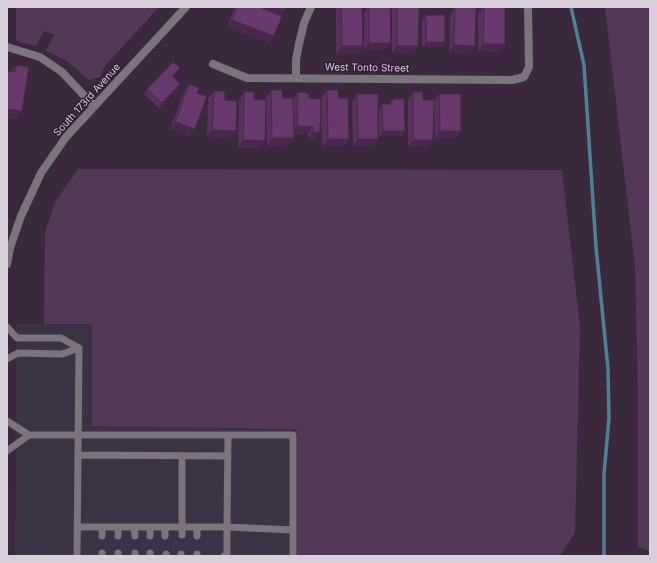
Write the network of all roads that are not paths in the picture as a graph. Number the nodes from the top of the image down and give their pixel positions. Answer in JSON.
{"nodes":[{"id":1,"x":186,"y":7,"type":"edge"},
{"id":2,"x":311,"y":7,"type":"edge"},
{"id":3,"x":528,"y":7,"type":"edge"},
{"id":4,"x":7,"y":47,"type":"edge"},
{"id":5,"x":213,"y":64,"type":"dead end"},
{"id":6,"x":296,"y":78,"type":"junction"},
{"id":7,"x":94,"y":106,"type":"junction"},
{"id":8,"x":7,"y":264,"type":"edge"},
{"id":9,"x":7,"y":326,"type":"edge"},
{"id":10,"x":79,"y":348,"type":"junction"},
{"id":11,"x":7,"y":359,"type":"edge"},
{"id":12,"x":7,"y":421,"type":"edge"},
{"id":13,"x":29,"y":435,"type":"junction"},
{"id":14,"x":79,"y":435,"type":"junction"},
{"id":15,"x":228,"y":435,"type":"junction"},
{"id":16,"x":7,"y":451,"type":"edge"},
{"id":17,"x":78,"y":455,"type":"junction"},
{"id":18,"x":182,"y":456,"type":"junction"},
{"id":19,"x":228,"y":456,"type":"junction"},
{"id":20,"x":78,"y":527,"type":"junction"},
{"id":21,"x":102,"y":527,"type":"junction"},
{"id":22,"x":118,"y":527,"type":"junction"},
{"id":23,"x":134,"y":527,"type":"junction"},
{"id":24,"x":150,"y":527,"type":"junction"},
{"id":25,"x":165,"y":527,"type":"junction"},
{"id":26,"x":182,"y":527,"type":"junction"},
{"id":27,"x":197,"y":527,"type":"junction"},
{"id":28,"x":227,"y":527,"type":"junction"},
{"id":29,"x":293,"y":530,"type":"junction"},
{"id":30,"x":182,"y":535,"type":"dead end"},
{"id":31,"x":102,"y":536,"type":"dead end"},
{"id":32,"x":118,"y":536,"type":"dead end"},
{"id":33,"x":134,"y":536,"type":"dead end"},
{"id":34,"x":150,"y":536,"type":"dead end"},
{"id":35,"x":166,"y":536,"type":"dead end"},
{"id":36,"x":197,"y":536,"type":"dead end"},
{"id":37,"x":77,"y":556,"type":"edge"},
{"id":38,"x":224,"y":556,"type":"edge"},
{"id":39,"x":293,"y":556,"type":"edge"}],
"edges":[{"from":1,"to":7,"type":"street","name":"South 173rd Avenue"},
{"from":2,"to":6,"type":"street"},
{"from":3,"to":6,"type":"street","name":"West Tonto Street"},
{"from":4,"to":7,"type":"street"},
{"from":5,"to":6,"type":"street","name":"West Tonto Street"},
{"from":7,"to":8,"type":"street","name":"South 173rd Avenue"},
{"from":9,"to":10,"type":"lane"},
{"from":10,"to":11,"type":"lane"},
{"from":10,"to":14,"type":"lane"},
{"from":12,"to":13,"type":"lane"},
{"from":13,"to":14,"type":"lane"},
{"from":13,"to":16,"type":"lane"},
{"from":14,"to":15,"type":"lane"},
{"from":14,"to":17,"type":"lane"},
{"from":15,"to":19,"type":"lane"},
{"from":15,"to":29,"type":"lane"},
{"from":17,"to":18,"type":"lane"},
{"from":17,"to":20,"type":"lane"},
{"from":18,"to":19,"type":"lane"},
{"from":18,"to":26,"type":"lane"},
{"from":19,"to":28,"type":"lane"},
{"from":20,"to":21,"type":"lane"},
{"from":20,"to":37,"type":"lane"},
{"from":21,"to":22,"type":"lane"},
{"from":21,"to":31,"type":"lane"},
{"from":22,"to":23,"type":"lane"},
{"from":22,"to":32,"type":"lane"},
{"from":23,"to":24,"type":"lane"},
{"from":23,"to":33,"type":"lane"},
{"from":24,"to":25,"type":"lane"},
{"from":24,"to":34,"type":"lane"},
{"from":25,"to":26,"type":"lane"},
{"from":25,"to":35,"type":"lane"},
{"from":26,"to":27,"type":"lane"},
{"from":26,"to":30,"type":"lane"},
{"from":27,"to":28,"type":"lane"},
{"from":27,"to":36,"type":"lane"},
{"from":28,"to":29,"type":"lane"},
{"from":28,"to":38,"type":"lane"},
{"from":29,"to":39,"type":"lane"}]}
